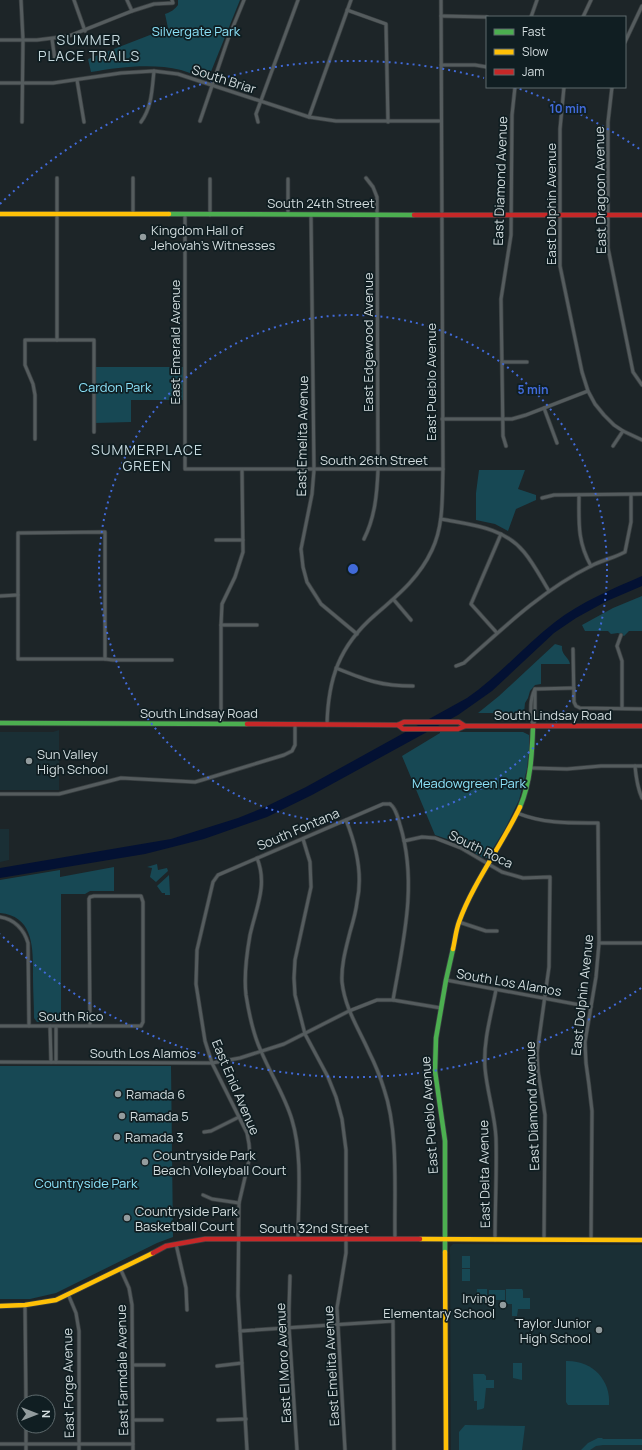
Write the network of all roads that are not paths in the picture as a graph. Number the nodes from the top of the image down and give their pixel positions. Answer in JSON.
{"nodes":[{"id":1,"x":21,"y":0,"type":"edge"},
{"id":2,"x":74,"y":0,"type":"edge"},
{"id":3,"x":127,"y":0,"type":"edge"},
{"id":4,"x":244,"y":0,"type":"edge"},
{"id":5,"x":298,"y":0,"type":"edge"},
{"id":6,"x":351,"y":0,"type":"edge"},
{"id":7,"x":441,"y":0,"type":"edge"},
{"id":8,"x":537,"y":0,"type":"edge"},
{"id":9,"x":591,"y":0,"type":"edge"},
{"id":10,"x":172,"y":1,"type":"edge"},
{"id":11,"x":642,"y":6,"type":"edge"},
{"id":12,"x":347,"y":10,"type":"junction"},
{"id":13,"x":132,"y":11,"type":"junction"},
{"id":14,"x":441,"y":16,"type":"junction"},
{"id":15,"x":531,"y":16,"type":"edge"},
{"id":16,"x":583,"y":16,"type":"edge"},
{"id":17,"x":486,"y":17,"type":"edge"},
{"id":18,"x":86,"y":31,"type":"junction"},
{"id":19,"x":52,"y":39,"type":"junction"},
{"id":20,"x":0,"y":40,"type":"edge"},
{"id":21,"x":23,"y":40,"type":"junction"},
{"id":22,"x":626,"y":40,"type":"edge"},
{"id":23,"x":56,"y":60,"type":"dead end"},
{"id":24,"x":441,"y":66,"type":"junction"},
{"id":25,"x":486,"y":66,"type":"edge"},
{"id":26,"x":154,"y":71,"type":"junction"},
{"id":27,"x":77,"y":80,"type":"junction"},
{"id":28,"x":0,"y":83,"type":"edge"},
{"id":29,"x":23,"y":83,"type":"junction"},
{"id":30,"x":212,"y":85,"type":"junction"},
{"id":31,"x":515,"y":88,"type":"edge"},
{"id":32,"x":564,"y":88,"type":"edge"},
{"id":33,"x":612,"y":88,"type":"edge"},
{"id":34,"x":261,"y":101,"type":"junction"},
{"id":35,"x":309,"y":117,"type":"junction"},
{"id":36,"x":200,"y":121,"type":"dead end"},
{"id":37,"x":441,"y":121,"type":"junction"},
{"id":38,"x":22,"y":122,"type":"dead end"},
{"id":39,"x":84,"y":122,"type":"dead end"},
{"id":40,"x":141,"y":122,"type":"dead end"},
{"id":41,"x":258,"y":122,"type":"dead end"},
{"id":42,"x":388,"y":122,"type":"junction"},
{"id":43,"x":57,"y":178,"type":"dead end"},
{"id":44,"x":134,"y":178,"type":"dead end"},
{"id":45,"x":366,"y":178,"type":"dead end"},
{"id":46,"x":210,"y":179,"type":"dead end"},
{"id":47,"x":288,"y":179,"type":"dead end"},
{"id":48,"x":0,"y":214,"type":"edge"},
{"id":49,"x":57,"y":214,"type":"junction"},
{"id":50,"x":133,"y":214,"type":"junction"},
{"id":51,"x":185,"y":214,"type":"junction"},
{"id":52,"x":210,"y":214,"type":"junction"},
{"id":53,"x":288,"y":214,"type":"junction"},
{"id":54,"x":312,"y":214,"type":"junction"},
{"id":55,"x":377,"y":214,"type":"junction"},
{"id":56,"x":442,"y":214,"type":"junction"},
{"id":57,"x":609,"y":214,"type":"junction"},
{"id":58,"x":511,"y":215,"type":"junction"},
{"id":59,"x":642,"y":215,"type":"edge"},
{"id":60,"x":560,"y":216,"type":"junction"},
{"id":61,"x":57,"y":340,"type":"junction"},
{"id":62,"x":502,"y":362,"type":"junction"},
{"id":63,"x":527,"y":362,"type":"dead end"},
{"id":64,"x":642,"y":385,"type":"edge"},
{"id":65,"x":588,"y":391,"type":"junction"},
{"id":66,"x":544,"y":408,"type":"junction"},
{"id":67,"x":442,"y":419,"type":"junction"},
{"id":68,"x":503,"y":419,"type":"junction"},
{"id":69,"x":623,"y":431,"type":"junction"},
{"id":70,"x":94,"y":432,"type":"dead end"},
{"id":71,"x":35,"y":439,"type":"dead end"},
{"id":72,"x":642,"y":440,"type":"edge"},
{"id":73,"x":557,"y":443,"type":"dead end"},
{"id":74,"x":506,"y":446,"type":"dead end"},
{"id":75,"x":613,"y":446,"type":"dead end"},
{"id":76,"x":185,"y":469,"type":"joint"},
{"id":77,"x":442,"y":469,"type":"junction"},
{"id":78,"x":242,"y":470,"type":"junction"},
{"id":79,"x":314,"y":470,"type":"junction"},
{"id":80,"x":378,"y":470,"type":"junction"},
{"id":81,"x":642,"y":494,"type":"edge"},
{"id":82,"x":579,"y":495,"type":"junction"},
{"id":83,"x":631,"y":495,"type":"junction"},
{"id":84,"x":542,"y":498,"type":"dead end"},
{"id":85,"x":441,"y":519,"type":"junction"},
{"id":86,"x":501,"y":534,"type":"junction"},
{"id":87,"x":364,"y":539,"type":"dead end"},
{"id":88,"x":216,"y":540,"type":"dead end"},
{"id":89,"x":243,"y":540,"type":"junction"},
{"id":90,"x":591,"y":566,"type":"junction"},
{"id":91,"x":549,"y":591,"type":"junction"},
{"id":92,"x":18,"y":595,"type":"junction"},
{"id":93,"x":0,"y":596,"type":"edge"},
{"id":94,"x":394,"y":600,"type":"junction"},
{"id":95,"x":411,"y":620,"type":"dead end"},
{"id":96,"x":221,"y":625,"type":"junction"},
{"id":97,"x":257,"y":625,"type":"dead end"},
{"id":98,"x":497,"y":633,"type":"junction"},
{"id":99,"x":357,"y":634,"type":"junction"},
{"id":100,"x":622,"y":635,"type":"dead end"},
{"id":101,"x":573,"y":649,"type":"dead end"},
{"id":102,"x":105,"y":659,"type":"junction"},
{"id":103,"x":172,"y":660,"type":"dead end"},
{"id":104,"x":456,"y":666,"type":"dead end"},
{"id":105,"x":336,"y":668,"type":"junction"},
{"id":106,"x":413,"y":686,"type":"dead end"},
{"id":107,"x":574,"y":688,"type":"junction"},
{"id":108,"x":622,"y":708,"type":"junction"},
{"id":109,"x":642,"y":709,"type":"edge"},
{"id":110,"x":0,"y":723,"type":"edge"},
{"id":111,"x":221,"y":724,"type":"junction"},
{"id":112,"x":295,"y":725,"type":"junction"},
{"id":113,"x":327,"y":725,"type":"junction"},
{"id":114,"x":398,"y":725,"type":"junction"},
{"id":115,"x":465,"y":726,"type":"junction"},
{"id":116,"x":533,"y":726,"type":"junction"},
{"id":117,"x":642,"y":726,"type":"edge"},
{"id":118,"x":635,"y":766,"type":"junction"},
{"id":119,"x":642,"y":766,"type":"edge"},
{"id":120,"x":531,"y":768,"type":"junction"},
{"id":121,"x":0,"y":794,"type":"edge"},
{"id":122,"x":642,"y":798,"type":"edge"},
{"id":123,"x":391,"y":799,"type":"dead end"},
{"id":124,"x":390,"y":804,"type":"junction"},
{"id":125,"x":517,"y":814,"type":"junction"},
{"id":126,"x":346,"y":820,"type":"junction"},
{"id":127,"x":303,"y":839,"type":"junction"},
{"id":128,"x":404,"y":841,"type":"junction"},
{"id":129,"x":257,"y":858,"type":"junction"},
{"id":130,"x":488,"y":864,"type":"junction"},
{"id":131,"x":216,"y":877,"type":"joint"},
{"id":132,"x":550,"y":877,"type":"joint"},
{"id":133,"x":0,"y":917,"type":"edge"},
{"id":134,"x":459,"y":922,"type":"junction"},
{"id":135,"x":497,"y":931,"type":"dead end"},
{"id":136,"x":599,"y":943,"type":"junction"},
{"id":137,"x":642,"y":943,"type":"edge"},
{"id":138,"x":446,"y":980,"type":"junction"},
{"id":139,"x":496,"y":990,"type":"junction"},
{"id":140,"x":544,"y":998,"type":"junction"},
{"id":141,"x":393,"y":1000,"type":"junction"},
{"id":142,"x":592,"y":1007,"type":"junction"},
{"id":143,"x":441,"y":1008,"type":"junction"},
{"id":144,"x":349,"y":1011,"type":"junction"},
{"id":145,"x":0,"y":1026,"type":"edge"},
{"id":146,"x":29,"y":1026,"type":"junction"},
{"id":147,"x":50,"y":1026,"type":"junction"},
{"id":148,"x":90,"y":1026,"type":"junction"},
{"id":149,"x":56,"y":1027,"type":"junction"},
{"id":150,"x":305,"y":1034,"type":"junction"},
{"id":151,"x":261,"y":1052,"type":"junction"},
{"id":152,"x":0,"y":1062,"type":"edge"},
{"id":153,"x":51,"y":1062,"type":"junction"},
{"id":154,"x":56,"y":1062,"type":"junction"},
{"id":155,"x":212,"y":1063,"type":"junction"},
{"id":156,"x":239,"y":1117,"type":"junction"},
{"id":157,"x":204,"y":1132,"type":"dead end"},
{"id":158,"x":203,"y":1195,"type":"dead end"},
{"id":159,"x":239,"y":1203,"type":"junction"},
{"id":160,"x":238,"y":1239,"type":"junction"},
{"id":161,"x":298,"y":1239,"type":"junction"},
{"id":162,"x":346,"y":1239,"type":"junction"},
{"id":163,"x":395,"y":1239,"type":"junction"},
{"id":164,"x":445,"y":1239,"type":"junction"},
{"id":165,"x":495,"y":1240,"type":"junction"},
{"id":166,"x":544,"y":1240,"type":"junction"},
{"id":167,"x":591,"y":1240,"type":"junction"},
{"id":168,"x":642,"y":1240,"type":"edge"},
{"id":169,"x":176,"y":1244,"type":"junction"},
{"id":170,"x":120,"y":1268,"type":"junction"},
{"id":171,"x":290,"y":1276,"type":"dead end"},
{"id":172,"x":68,"y":1294,"type":"junction"},
{"id":173,"x":25,"y":1305,"type":"junction"},
{"id":174,"x":0,"y":1306,"type":"edge"},
{"id":175,"x":187,"y":1310,"type":"dead end"},
{"id":176,"x":338,"y":1324,"type":"junction"},
{"id":177,"x":289,"y":1327,"type":"junction"},
{"id":178,"x":240,"y":1331,"type":"junction"},
{"id":179,"x":242,"y":1363,"type":"junction"},
{"id":180,"x":133,"y":1365,"type":"junction"},
{"id":181,"x":164,"y":1365,"type":"dead end"},
{"id":182,"x":217,"y":1366,"type":"dead end"},
{"id":183,"x":26,"y":1394,"type":"edge"},
{"id":184,"x":246,"y":1419,"type":"junction"},
{"id":185,"x":132,"y":1420,"type":"junction"},
{"id":186,"x":162,"y":1420,"type":"dead end"},
{"id":187,"x":218,"y":1420,"type":"dead end"},
{"id":188,"x":26,"y":1434,"type":"edge"},
{"id":189,"x":0,"y":1444,"type":"edge"},
{"id":190,"x":26,"y":1444,"type":"junction"},
{"id":191,"x":79,"y":1444,"type":"junction"},
{"id":192,"x":133,"y":1444,"type":"junction"},
{"id":193,"x":26,"y":1450,"type":"edge"},
{"id":194,"x":79,"y":1450,"type":"edge"},
{"id":195,"x":133,"y":1450,"type":"edge"},
{"id":196,"x":247,"y":1450,"type":"edge"},
{"id":197,"x":297,"y":1450,"type":"edge"},
{"id":198,"x":345,"y":1450,"type":"edge"},
{"id":199,"x":394,"y":1450,"type":"edge"},
{"id":200,"x":446,"y":1450,"type":"edge"}],
"edges":[{"from":1,"to":21,"type":"street"},
{"from":2,"to":18,"type":"street"},
{"from":3,"to":13,"type":"street"},
{"from":4,"to":30,"type":"street"},
{"from":5,"to":34,"type":"street"},
{"from":6,"to":12,"type":"street"},
{"from":7,"to":14,"type":"street","name":"East Pueblo Avenue"},
{"from":8,"to":15,"type":"street"},
{"from":9,"to":16,"type":"street"},
{"from":10,"to":13,"type":"street"},
{"from":11,"to":22,"type":"street"},
{"from":12,"to":35,"type":"street"},
{"from":12,"to":42,"type":"street"},
{"from":13,"to":18,"type":"street"},
{"from":14,"to":17,"type":"street"},
{"from":14,"to":24,"type":"street","name":"East Pueblo Avenue"},
{"from":18,"to":19,"type":"street"},
{"from":19,"to":21,"type":"street"},
{"from":19,"to":23,"type":"street"},
{"from":20,"to":21,"type":"street"},
{"from":21,"to":29,"type":"street"},
{"from":24,"to":25,"type":"street"},
{"from":24,"to":37,"type":"street","name":"East Pueblo Avenue"},
{"from":26,"to":27,"type":"street","name":"South Briar"},
{"from":26,"to":30,"type":"street","name":"South Briar"},
{"from":26,"to":40,"type":"street"},
{"from":27,"to":29,"type":"street","name":"South Briar"},
{"from":27,"to":39,"type":"street"},
{"from":28,"to":29,"type":"street","name":"South Briar"},
{"from":29,"to":38,"type":"street"},
{"from":30,"to":34,"type":"street","name":"South Briar"},
{"from":30,"to":36,"type":"street"},
{"from":31,"to":58,"type":"street","name":"East Diamond Avenue"},
{"from":32,"to":60,"type":"street","name":"East Dolphin Avenue"},
{"from":33,"to":57,"type":"street","name":"East Dragoon Avenue"},
{"from":34,"to":35,"type":"street","name":"South Briar"},
{"from":34,"to":41,"type":"street"},
{"from":35,"to":42,"type":"street","name":"South Briar"},
{"from":37,"to":42,"type":"street","name":"South Briar"},
{"from":37,"to":56,"type":"street","name":"East Pueblo Avenue"},
{"from":43,"to":49,"type":"street"},
{"from":44,"to":50,"type":"street"},
{"from":45,"to":55,"type":"street","name":"East Edgewood Avenue"},
{"from":46,"to":52,"type":"street"},
{"from":47,"to":53,"type":"street"},
{"from":48,"to":49,"type":"street","name":"South 24th Street"},
{"from":49,"to":50,"type":"street","name":"South 24th Street"},
{"from":49,"to":61,"type":"street"},
{"from":50,"to":51,"type":"street","name":"South 24th Street"},
{"from":51,"to":52,"type":"street","name":"South 24th Street"},
{"from":51,"to":76,"type":"street","name":"East Emerald Avenue"},
{"from":52,"to":53,"type":"street","name":"South 24th Street"},
{"from":53,"to":54,"type":"street","name":"South 24th Street"},
{"from":54,"to":55,"type":"street","name":"South 24th Street"},
{"from":54,"to":79,"type":"street","name":"East Emelita Avenue"},
{"from":55,"to":56,"type":"street","name":"South 24th Street"},
{"from":55,"to":80,"type":"street","name":"East Edgewood Avenue"},
{"from":56,"to":58,"type":"street","name":"South 24th Street"},
{"from":56,"to":67,"type":"street","name":"East Pueblo Avenue"},
{"from":57,"to":59,"type":"street","name":"South 24th Street"},
{"from":57,"to":60,"type":"street","name":"South 24th Street"},
{"from":57,"to":64,"type":"street","name":"East Dragoon Avenue"},
{"from":58,"to":60,"type":"street","name":"South 24th Street"},
{"from":58,"to":62,"type":"street","name":"East Diamond Avenue"},
{"from":60,"to":65,"type":"street","name":"East Dolphin Avenue"},
{"from":61,"to":70,"type":"street"},
{"from":61,"to":71,"type":"street"},
{"from":62,"to":63,"type":"street"},
{"from":62,"to":68,"type":"street","name":"East Diamond Avenue"},
{"from":65,"to":66,"type":"street"},
{"from":65,"to":69,"type":"street","name":"East Dolphin Avenue"},
{"from":66,"to":68,"type":"street"},
{"from":66,"to":73,"type":"street"},
{"from":67,"to":68,"type":"street"},
{"from":67,"to":77,"type":"street","name":"East Pueblo Avenue"},
{"from":68,"to":74,"type":"street","name":"East Diamond Avenue"},
{"from":69,"to":72,"type":"street","name":"East Dolphin Avenue"},
{"from":69,"to":75,"type":"street"},
{"from":76,"to":78,"type":"street","name":"South 26th Street"},
{"from":77,"to":80,"type":"street","name":"South 26th Street"},
{"from":77,"to":85,"type":"street","name":"East Pueblo Avenue"},
{"from":78,"to":79,"type":"street","name":"South 26th Street"},
{"from":78,"to":89,"type":"street"},
{"from":79,"to":80,"type":"street","name":"South 26th Street"},
{"from":79,"to":99,"type":"street","name":"East Emelita Avenue"},
{"from":80,"to":87,"type":"street","name":"East Edgewood Avenue"},
{"from":81,"to":83,"type":"street"},
{"from":82,"to":83,"type":"street"},
{"from":82,"to":84,"type":"street"},
{"from":82,"to":90,"type":"street"},
{"from":83,"to":90,"type":"street"},
{"from":85,"to":86,"type":"street"},
{"from":85,"to":94,"type":"street","name":"East Pueblo Avenue"},
{"from":86,"to":91,"type":"street"},
{"from":86,"to":98,"type":"street"},
{"from":88,"to":89,"type":"street"},
{"from":89,"to":96,"type":"street"},
{"from":90,"to":91,"type":"street"},
{"from":91,"to":98,"type":"street"},
{"from":92,"to":93,"type":"street"},
{"from":92,"to":102,"type":"street"},
{"from":92,"to":102,"type":"street"},
{"from":94,"to":95,"type":"street"},
{"from":94,"to":99,"type":"street","name":"East Pueblo Avenue"},
{"from":96,"to":97,"type":"street"},
{"from":96,"to":111,"type":"street"},
{"from":98,"to":104,"type":"street"},
{"from":99,"to":105,"type":"street","name":"East Pueblo Avenue"},
{"from":100,"to":108,"type":"street"},
{"from":101,"to":107,"type":"street"},
{"from":102,"to":103,"type":"street"},
{"from":105,"to":106,"type":"street"},
{"from":105,"to":113,"type":"street","name":"East Pueblo Avenue"},
{"from":107,"to":108,"type":"street"},
{"from":107,"to":116,"type":"street","name":"East Pueblo Avenue"},
{"from":108,"to":109,"type":"street"},
{"from":110,"to":111,"type":"street","name":"South Lindsay Road"},
{"from":111,"to":112,"type":"street","name":"South Lindsay Road"},
{"from":112,"to":113,"type":"street","name":"South Lindsay Road"},
{"from":112,"to":121,"type":"street"},
{"from":113,"to":114,"type":"street","name":"South Lindsay Road"},
{"from":114,"to":115,"type":"street","name":"South Lindsay Road"},
{"from":114,"to":115,"type":"street","name":"South Lindsay Road"},
{"from":115,"to":116,"type":"street","name":"South Lindsay Road"},
{"from":116,"to":117,"type":"street","name":"South Lindsay Road"},
{"from":116,"to":120,"type":"street","name":"East Pueblo Avenue"},
{"from":118,"to":119,"type":"street"},
{"from":118,"to":120,"type":"street"},
{"from":118,"to":122,"type":"street"},
{"from":120,"to":125,"type":"street","name":"East Pueblo Avenue"},
{"from":123,"to":124,"type":"street"},
{"from":124,"to":126,"type":"street","name":"South Fontana"},
{"from":124,"to":128,"type":"street"},
{"from":125,"to":130,"type":"street","name":"East Pueblo Avenue"},
{"from":125,"to":136,"type":"street","name":"East Dolphin Avenue"},
{"from":126,"to":127,"type":"street","name":"South Fontana"},
{"from":126,"to":144,"type":"street"},
{"from":127,"to":129,"type":"street","name":"South Fontana"},
{"from":127,"to":150,"type":"street","name":"East Emelita Avenue"},
{"from":128,"to":130,"type":"street","name":"South Roca"},
{"from":128,"to":141,"type":"street"},
{"from":129,"to":131,"type":"street","name":"South Fontana"},
{"from":129,"to":151,"type":"street"},
{"from":130,"to":132,"type":"street","name":"South Roca"},
{"from":130,"to":134,"type":"street","name":"East Pueblo Avenue"},
{"from":131,"to":155,"type":"street","name":"East Enid Avenue"},
{"from":132,"to":140,"type":"street","name":"East Diamond Avenue"},
{"from":133,"to":146,"type":"street"},
{"from":134,"to":135,"type":"street"},
{"from":134,"to":138,"type":"street","name":"East Pueblo Avenue"},
{"from":136,"to":137,"type":"street"},
{"from":136,"to":142,"type":"street","name":"East Dolphin Avenue"},
{"from":138,"to":139,"type":"street","name":"South Los Alamos"},
{"from":138,"to":143,"type":"street","name":"East Pueblo Avenue"},
{"from":139,"to":140,"type":"street","name":"South Los Alamos"},
{"from":139,"to":165,"type":"street","name":"East Delta Avenue"},
{"from":140,"to":142,"type":"street","name":"South Los Alamos"},
{"from":140,"to":166,"type":"street","name":"East Diamond Avenue"},
{"from":141,"to":143,"type":"street","name":"South Los Alamos"},
{"from":141,"to":144,"type":"street","name":"South Los Alamos"},
{"from":142,"to":167,"type":"street","name":"East Dolphin Avenue"},
{"from":143,"to":164,"type":"street","name":"East Pueblo Avenue"},
{"from":144,"to":150,"type":"street","name":"South Los Alamos"},
{"from":144,"to":163,"type":"street"},
{"from":145,"to":146,"type":"street","name":"South Rico"},
{"from":146,"to":147,"type":"street","name":"South Rico"},
{"from":147,"to":149,"type":"street","name":"South Rico"},
{"from":147,"to":153,"type":"street"},
{"from":148,"to":148,"type":"street","name":"South Rico"},
{"from":148,"to":149,"type":"street","name":"South Rico"},
{"from":149,"to":154,"type":"street"},
{"from":150,"to":151,"type":"street","name":"South Los Alamos"},
{"from":150,"to":162,"type":"street","name":"East Emelita Avenue"},
{"from":151,"to":155,"type":"street","name":"South Los Alamos"},
{"from":151,"to":161,"type":"street"},
{"from":152,"to":153,"type":"street","name":"South Los Alamos"},
{"from":153,"to":154,"type":"street","name":"South Los Alamos"},
{"from":154,"to":155,"type":"street","name":"South Los Alamos"},
{"from":155,"to":156,"type":"street","name":"East Enid Avenue"},
{"from":156,"to":157,"type":"street"},
{"from":156,"to":159,"type":"street","name":"East Enid Avenue"},
{"from":158,"to":159,"type":"street"},
{"from":159,"to":160,"type":"street","name":"East Enid Avenue"},
{"from":160,"to":161,"type":"street","name":"South 32nd Street"},
{"from":160,"to":169,"type":"street","name":"South 32nd Street"},
{"from":160,"to":178,"type":"street","name":"East Enid Avenue"},
{"from":161,"to":162,"type":"street","name":"South 32nd Street"},
{"from":162,"to":163,"type":"street","name":"South 32nd Street"},
{"from":162,"to":176,"type":"street","name":"East Emelita Avenue"},
{"from":163,"to":164,"type":"street","name":"South 32nd Street"},
{"from":164,"to":165,"type":"street","name":"South 32nd Street"},
{"from":164,"to":200,"type":"street","name":"East Pueblo Avenue"},
{"from":165,"to":166,"type":"street","name":"South 32nd Street"},
{"from":166,"to":167,"type":"street","name":"South 32nd Street"},
{"from":167,"to":168,"type":"street","name":"South 32nd Street"},
{"from":169,"to":170,"type":"street","name":"South 32nd Street"},
{"from":169,"to":175,"type":"street"},
{"from":170,"to":172,"type":"street","name":"South 32nd Street"},
{"from":170,"to":180,"type":"street","name":"East Farmdale Avenue"},
{"from":171,"to":177,"type":"street","name":"East El Moro Avenue"},
{"from":172,"to":173,"type":"street","name":"South 32nd Street"},
{"from":172,"to":191,"type":"street","name":"East Forge Avenue"},
{"from":173,"to":174,"type":"street","name":"South 32nd Street"},
{"from":173,"to":183,"type":"street"},
{"from":176,"to":177,"type":"street"},
{"from":176,"to":198,"type":"street","name":"East Emelita Avenue"},
{"from":176,"to":199,"type":"street"},
{"from":177,"to":178,"type":"street"},
{"from":177,"to":197,"type":"street","name":"East El Moro Avenue"},
{"from":178,"to":179,"type":"street","name":"East Enid Avenue"},
{"from":179,"to":182,"type":"street"},
{"from":179,"to":184,"type":"street","name":"East Enid Avenue"},
{"from":180,"to":181,"type":"street"},
{"from":180,"to":185,"type":"street","name":"East Farmdale Avenue"},
{"from":184,"to":187,"type":"street"},
{"from":184,"to":196,"type":"street","name":"East Enid Avenue"},
{"from":185,"to":186,"type":"street"},
{"from":185,"to":192,"type":"street","name":"East Farmdale Avenue"},
{"from":188,"to":190,"type":"street"},
{"from":189,"to":190,"type":"street"},
{"from":190,"to":191,"type":"street"},
{"from":190,"to":193,"type":"street"},
{"from":191,"to":192,"type":"street"},
{"from":191,"to":194,"type":"street","name":"East Forge Avenue"},
{"from":192,"to":195,"type":"street","name":"East Farmdale Avenue"}]}
